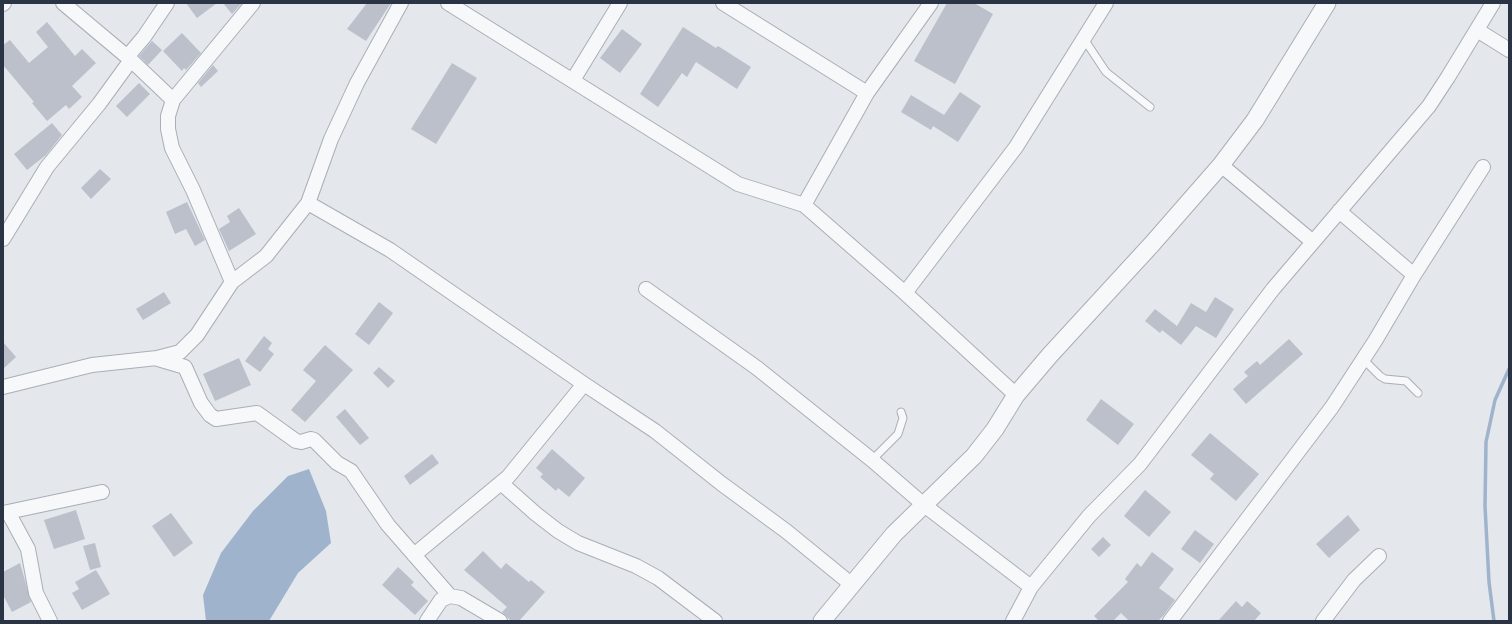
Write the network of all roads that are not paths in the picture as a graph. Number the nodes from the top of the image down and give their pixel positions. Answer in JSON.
{"nodes":[{"id":1,"x":63,"y":3,"type":"edge"},
{"id":2,"x":166,"y":3,"type":"edge"},
{"id":3,"x":253,"y":3,"type":"edge"},
{"id":4,"x":401,"y":3,"type":"edge"},
{"id":5,"x":448,"y":3,"type":"edge"},
{"id":6,"x":620,"y":3,"type":"edge"},
{"id":7,"x":723,"y":3,"type":"edge"},
{"id":8,"x":931,"y":3,"type":"edge"},
{"id":9,"x":1106,"y":3,"type":"edge"},
{"id":10,"x":1327,"y":3,"type":"edge"},
{"id":11,"x":1493,"y":3,"type":"edge"},
{"id":12,"x":1477,"y":30,"type":"junction"},
{"id":13,"x":1084,"y":39,"type":"junction"},
{"id":14,"x":1509,"y":50,"type":"edge"},
{"id":15,"x":129,"y":59,"type":"junction"},
{"id":16,"x":573,"y":80,"type":"junction"},
{"id":17,"x":867,"y":93,"type":"junction"},
{"id":18,"x":173,"y":100,"type":"junction"},
{"id":19,"x":1150,"y":107,"type":"dead end"},
{"id":20,"x":1221,"y":165,"type":"junction"},
{"id":21,"x":1483,"y":167,"type":"dead end"},
{"id":22,"x":308,"y":203,"type":"junction"},
{"id":23,"x":804,"y":205,"type":"junction"},
{"id":24,"x":1339,"y":212,"type":"junction"},
{"id":25,"x":3,"y":239,"type":"edge"},
{"id":26,"x":1313,"y":242,"type":"junction"},
{"id":27,"x":1414,"y":275,"type":"junction"},
{"id":28,"x":232,"y":282,"type":"junction"},
{"id":29,"x":646,"y":289,"type":"dead end"},
{"id":30,"x":905,"y":293,"type":"junction"},
{"id":31,"x":157,"y":358,"type":"junction"},
{"id":32,"x":1364,"y":359,"type":"junction"},
{"id":33,"x":584,"y":384,"type":"junction"},
{"id":34,"x":3,"y":388,"type":"edge"},
{"id":35,"x":1418,"y":393,"type":"dead end"},
{"id":36,"x":1016,"y":394,"type":"junction"},
{"id":37,"x":901,"y":412,"type":"dead end"},
{"id":38,"x":872,"y":460,"type":"junction"},
{"id":39,"x":501,"y":483,"type":"junction"},
{"id":40,"x":102,"y":492,"type":"dead end"},
{"id":41,"x":924,"y":505,"type":"junction"},
{"id":42,"x":6,"y":512,"type":"edge"},
{"id":43,"x":414,"y":555,"type":"junction"},
{"id":44,"x":1379,"y":556,"type":"dead end"},
{"id":45,"x":851,"y":584,"type":"junction"},
{"id":46,"x":1031,"y":587,"type":"junction"},
{"id":47,"x":450,"y":596,"type":"junction"},
{"id":48,"x":50,"y":621,"type":"edge"},
{"id":49,"x":427,"y":621,"type":"edge"},
{"id":50,"x":500,"y":621,"type":"edge"},
{"id":51,"x":715,"y":621,"type":"edge"},
{"id":52,"x":822,"y":621,"type":"edge"},
{"id":53,"x":1013,"y":621,"type":"edge"},
{"id":54,"x":1170,"y":621,"type":"edge"},
{"id":55,"x":1323,"y":621,"type":"edge"}],
"edges":[{"from":1,"to":15,"type":"street"},
{"from":2,"to":15,"type":"street"},
{"from":3,"to":18,"type":"street"},
{"from":4,"to":22,"type":"street"},
{"from":5,"to":16,"type":"street"},
{"from":6,"to":16,"type":"street"},
{"from":7,"to":17,"type":"street"},
{"from":8,"to":17,"type":"street"},
{"from":9,"to":13,"type":"street"},
{"from":10,"to":20,"type":"street"},
{"from":11,"to":12,"type":"street"},
{"from":12,"to":14,"type":"street"},
{"from":12,"to":24,"type":"street"},
{"from":13,"to":19,"type":"lane"},
{"from":13,"to":30,"type":"street"},
{"from":15,"to":18,"type":"street"},
{"from":15,"to":25,"type":"street"},
{"from":16,"to":23,"type":"street"},
{"from":17,"to":23,"type":"street"},
{"from":18,"to":28,"type":"street"},
{"from":20,"to":26,"type":"street"},
{"from":20,"to":36,"type":"street"},
{"from":21,"to":27,"type":"street"},
{"from":22,"to":28,"type":"street"},
{"from":22,"to":33,"type":"street"},
{"from":23,"to":30,"type":"street"},
{"from":24,"to":26,"type":"street"},
{"from":24,"to":27,"type":"street"},
{"from":26,"to":46,"type":"street"},
{"from":27,"to":32,"type":"street"},
{"from":28,"to":31,"type":"street"},
{"from":29,"to":38,"type":"street"},
{"from":30,"to":36,"type":"street"},
{"from":31,"to":34,"type":"street"},
{"from":31,"to":43,"type":"street"},
{"from":32,"to":35,"type":"lane"},
{"from":32,"to":54,"type":"street"},
{"from":33,"to":39,"type":"street"},
{"from":33,"to":45,"type":"street"},
{"from":36,"to":41,"type":"street"},
{"from":37,"to":38,"type":"lane"},
{"from":38,"to":41,"type":"street"},
{"from":39,"to":43,"type":"street"},
{"from":39,"to":51,"type":"street"},
{"from":40,"to":42,"type":"street"},
{"from":41,"to":45,"type":"street"},
{"from":41,"to":46,"type":"street"},
{"from":42,"to":48,"type":"street"},
{"from":43,"to":47,"type":"street"},
{"from":44,"to":55,"type":"street"},
{"from":45,"to":52,"type":"street"},
{"from":46,"to":53,"type":"street"},
{"from":47,"to":49,"type":"street"},
{"from":47,"to":50,"type":"street"}]}
